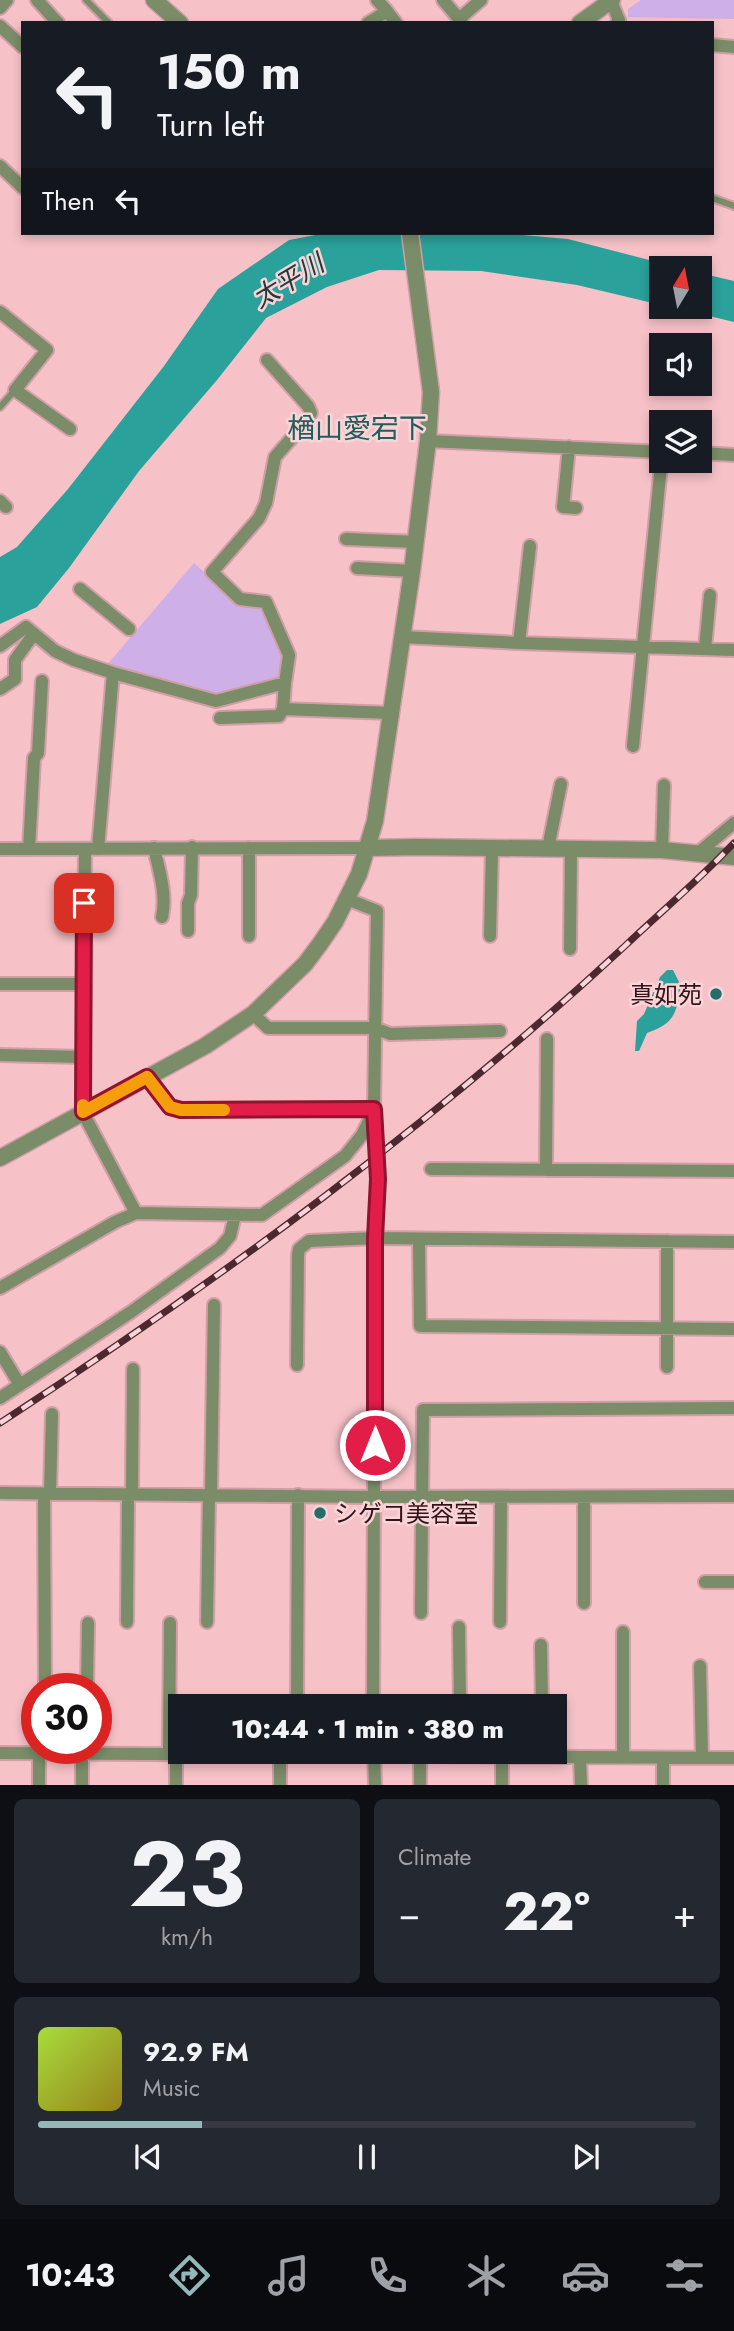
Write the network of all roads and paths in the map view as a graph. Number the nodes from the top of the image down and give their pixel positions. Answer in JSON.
{"nodes":[{"id":1,"x":7,"y":0,"type":"edge"},
{"id":2,"x":37,"y":0,"type":"edge"},
{"id":3,"x":86,"y":0,"type":"edge"},
{"id":4,"x":154,"y":0,"type":"edge"},
{"id":5,"x":377,"y":0,"type":"edge"},
{"id":6,"x":443,"y":0,"type":"edge"},
{"id":7,"x":481,"y":0,"type":"edge"},
{"id":8,"x":611,"y":1,"type":"edge"},
{"id":9,"x":0,"y":8,"type":"edge"},
{"id":10,"x":387,"y":11,"type":"junction"},
{"id":11,"x":56,"y":21,"type":"edge"},
{"id":12,"x":108,"y":21,"type":"edge"},
{"id":13,"x":178,"y":21,"type":"edge"},
{"id":14,"x":371,"y":21,"type":"edge"},
{"id":15,"x":394,"y":21,"type":"edge"},
{"id":16,"x":461,"y":21,"type":"edge"},
{"id":17,"x":583,"y":21,"type":"edge"},
{"id":18,"x":618,"y":21,"type":"edge"},
{"id":19,"x":0,"y":26,"type":"edge"},
{"id":20,"x":21,"y":45,"type":"edge"},
{"id":21,"x":714,"y":45,"type":"edge"},
{"id":22,"x":734,"y":47,"type":"edge"},
{"id":23,"x":0,"y":166,"type":"edge"},
{"id":24,"x":21,"y":186,"type":"edge"},
{"id":25,"x":714,"y":199,"type":"edge"},
{"id":26,"x":734,"y":206,"type":"edge"},
{"id":27,"x":410,"y":235,"type":"edge"},
{"id":28,"x":0,"y":312,"type":"edge"},
{"id":29,"x":267,"y":360,"type":"dead end"},
{"id":30,"x":15,"y":390,"type":"junction"},
{"id":31,"x":0,"y":407,"type":"edge"},
{"id":32,"x":70,"y":429,"type":"dead end"},
{"id":33,"x":428,"y":441,"type":"junction"},
{"id":34,"x":569,"y":447,"type":"junction"},
{"id":35,"x":649,"y":452,"type":"edge"},
{"id":36,"x":712,"y":454,"type":"edge"},
{"id":37,"x":734,"y":455,"type":"edge"},
{"id":38,"x":660,"y":473,"type":"edge"},
{"id":39,"x":576,"y":508,"type":"dead end"},
{"id":40,"x":345,"y":539,"type":"dead end"},
{"id":41,"x":416,"y":541,"type":"junction"},
{"id":42,"x":530,"y":546,"type":"dead end"},
{"id":43,"x":357,"y":568,"type":"dead end"},
{"id":44,"x":412,"y":570,"type":"junction"},
{"id":45,"x":80,"y":589,"type":"dead end"},
{"id":46,"x":710,"y":595,"type":"dead end"},
{"id":47,"x":129,"y":629,"type":"dead end"},
{"id":48,"x":33,"y":635,"type":"junction"},
{"id":49,"x":402,"y":637,"type":"junction"},
{"id":50,"x":519,"y":643,"type":"junction"},
{"id":51,"x":0,"y":646,"type":"edge"},
{"id":52,"x":644,"y":646,"type":"junction"},
{"id":53,"x":705,"y":649,"type":"junction"},
{"id":54,"x":734,"y":650,"type":"edge"},
{"id":55,"x":113,"y":673,"type":"junction"},
{"id":56,"x":42,"y":681,"type":"dead end"},
{"id":57,"x":285,"y":683,"type":"junction"},
{"id":58,"x":0,"y":689,"type":"edge"},
{"id":59,"x":283,"y":709,"type":"junction"},
{"id":60,"x":391,"y":713,"type":"junction"},
{"id":61,"x":220,"y":718,"type":"dead end"},
{"id":62,"x":633,"y":746,"type":"dead end"},
{"id":63,"x":561,"y":784,"type":"dead end"},
{"id":64,"x":664,"y":785,"type":"dead end"},
{"id":65,"x":734,"y":823,"type":"edge"},
{"id":66,"x":192,"y":847,"type":"junction"},
{"id":67,"x":154,"y":848,"type":"junction"},
{"id":68,"x":249,"y":848,"type":"junction"},
{"id":69,"x":368,"y":848,"type":"junction"},
{"id":70,"x":492,"y":848,"type":"junction"},
{"id":71,"x":548,"y":848,"type":"junction"},
{"id":72,"x":0,"y":849,"type":"edge"},
{"id":73,"x":29,"y":849,"type":"junction"},
{"id":74,"x":92,"y":849,"type":"junction"},
{"id":75,"x":571,"y":849,"type":"junction"},
{"id":76,"x":662,"y":850,"type":"junction"},
{"id":77,"x":698,"y":853,"type":"junction"},
{"id":78,"x":734,"y":857,"type":"edge"},
{"id":79,"x":347,"y":899,"type":"junction"},
{"id":80,"x":162,"y":916,"type":"dead end"},
{"id":81,"x":188,"y":931,"type":"dead end"},
{"id":82,"x":249,"y":936,"type":"dead end"},
{"id":83,"x":490,"y":936,"type":"dead end"},
{"id":84,"x":570,"y":949,"type":"dead end"},
{"id":85,"x":0,"y":984,"type":"edge"},
{"id":86,"x":83,"y":984,"type":"junction"},
{"id":87,"x":253,"y":1014,"type":"junction"},
{"id":88,"x":375,"y":1028,"type":"junction"},
{"id":89,"x":500,"y":1031,"type":"dead end"},
{"id":90,"x":547,"y":1039,"type":"dead end"},
{"id":91,"x":0,"y":1055,"type":"edge"},
{"id":92,"x":83,"y":1057,"type":"junction"},
{"id":93,"x":147,"y":1077,"type":"junction"},
{"id":94,"x":374,"y":1109,"type":"junction"},
{"id":95,"x":83,"y":1112,"type":"junction"},
{"id":96,"x":0,"y":1158,"type":"edge"},
{"id":97,"x":432,"y":1169,"type":"dead end"},
{"id":98,"x":546,"y":1170,"type":"junction"},
{"id":99,"x":734,"y":1171,"type":"edge"},
{"id":100,"x":136,"y":1213,"type":"junction"},
{"id":101,"x":235,"y":1215,"type":"junction"},
{"id":102,"x":375,"y":1238,"type":"junction"},
{"id":103,"x":419,"y":1239,"type":"junction"},
{"id":104,"x":667,"y":1241,"type":"junction"},
{"id":105,"x":734,"y":1242,"type":"edge"},
{"id":106,"x":0,"y":1288,"type":"edge"},
{"id":107,"x":214,"y":1305,"type":"dead end"},
{"id":108,"x":666,"y":1329,"type":"junction"},
{"id":109,"x":734,"y":1329,"type":"edge"},
{"id":110,"x":0,"y":1352,"type":"edge"},
{"id":111,"x":297,"y":1365,"type":"dead end"},
{"id":112,"x":667,"y":1367,"type":"dead end"},
{"id":113,"x":132,"y":1369,"type":"dead end"},
{"id":114,"x":20,"y":1385,"type":"junction"},
{"id":115,"x":0,"y":1398,"type":"edge"},
{"id":116,"x":734,"y":1408,"type":"edge"},
{"id":117,"x":52,"y":1414,"type":"dead end"},
{"id":118,"x":0,"y":1493,"type":"edge"},
{"id":119,"x":47,"y":1494,"type":"junction"},
{"id":120,"x":130,"y":1495,"type":"junction"},
{"id":121,"x":210,"y":1495,"type":"junction"},
{"id":122,"x":298,"y":1495,"type":"junction"},
{"id":123,"x":734,"y":1496,"type":"edge"},
{"id":124,"x":375,"y":1497,"type":"junction"},
{"id":125,"x":422,"y":1497,"type":"junction"},
{"id":126,"x":501,"y":1497,"type":"junction"},
{"id":127,"x":584,"y":1497,"type":"junction"},
{"id":128,"x":705,"y":1582,"type":"dead end"},
{"id":129,"x":734,"y":1582,"type":"edge"},
{"id":130,"x":584,"y":1603,"type":"dead end"},
{"id":131,"x":421,"y":1612,"type":"dead end"},
{"id":132,"x":127,"y":1622,"type":"dead end"},
{"id":133,"x":207,"y":1622,"type":"dead end"},
{"id":134,"x":500,"y":1622,"type":"dead end"},
{"id":135,"x":88,"y":1623,"type":"dead end"},
{"id":136,"x":170,"y":1623,"type":"dead end"},
{"id":137,"x":460,"y":1628,"type":"dead end"},
{"id":138,"x":624,"y":1632,"type":"dead end"},
{"id":139,"x":541,"y":1645,"type":"dead end"},
{"id":140,"x":701,"y":1667,"type":"dead end"},
{"id":141,"x":45,"y":1673,"type":"edge"},
{"id":142,"x":87,"y":1673,"type":"edge"},
{"id":143,"x":171,"y":1694,"type":"edge"},
{"id":144,"x":297,"y":1694,"type":"edge"},
{"id":145,"x":373,"y":1694,"type":"edge"},
{"id":146,"x":460,"y":1694,"type":"edge"},
{"id":147,"x":542,"y":1694,"type":"edge"},
{"id":148,"x":0,"y":1753,"type":"edge"},
{"id":149,"x":21,"y":1753,"type":"edge"},
{"id":150,"x":112,"y":1753,"type":"edge"},
{"id":151,"x":168,"y":1754,"type":"edge"},
{"id":152,"x":567,"y":1756,"type":"edge"},
{"id":153,"x":580,"y":1757,"type":"junction"},
{"id":154,"x":623,"y":1757,"type":"junction"},
{"id":155,"x":663,"y":1758,"type":"junction"},
{"id":156,"x":702,"y":1758,"type":"junction"},
{"id":157,"x":734,"y":1758,"type":"edge"},
{"id":158,"x":42,"y":1764,"type":"edge"},
{"id":159,"x":84,"y":1764,"type":"edge"},
{"id":160,"x":173,"y":1764,"type":"edge"},
{"id":161,"x":280,"y":1764,"type":"edge"},
{"id":162,"x":374,"y":1764,"type":"edge"},
{"id":163,"x":420,"y":1764,"type":"edge"},
{"id":164,"x":502,"y":1764,"type":"edge"},
{"id":165,"x":39,"y":1785,"type":"edge"},
{"id":166,"x":82,"y":1785,"type":"edge"},
{"id":167,"x":176,"y":1785,"type":"edge"},
{"id":168,"x":280,"y":1785,"type":"edge"},
{"id":169,"x":375,"y":1785,"type":"edge"},
{"id":170,"x":420,"y":1785,"type":"edge"},
{"id":171,"x":502,"y":1785,"type":"edge"},
{"id":172,"x":581,"y":1785,"type":"edge"},
{"id":173,"x":663,"y":1785,"type":"edge"}],
"edges":[{"from":1,"to":9,"type":"street"},
{"from":2,"to":11,"type":"street"},
{"from":3,"to":12,"type":"lane"},
{"from":4,"to":13,"type":"street"},
{"from":5,"to":10,"type":"street"},
{"from":6,"to":16,"type":"street"},
{"from":7,"to":16,"type":"street"},
{"from":8,"to":17,"type":"street"},
{"from":8,"to":18,"type":"street"},
{"from":10,"to":14,"type":"street"},
{"from":10,"to":15,"type":"street"},
{"from":19,"to":20,"type":"street"},
{"from":21,"to":22,"type":"street"},
{"from":23,"to":24,"type":"street"},
{"from":25,"to":26,"type":"lane"},
{"from":27,"to":33,"type":"street"},
{"from":28,"to":30,"type":"street"},
{"from":29,"to":57,"type":"street"},
{"from":30,"to":31,"type":"lane"},
{"from":30,"to":32,"type":"street"},
{"from":33,"to":34,"type":"street"},
{"from":33,"to":41,"type":"street"},
{"from":34,"to":35,"type":"street"},
{"from":34,"to":39,"type":"street"},
{"from":36,"to":37,"type":"street"},
{"from":38,"to":52,"type":"street"},
{"from":40,"to":41,"type":"street"},
{"from":41,"to":44,"type":"street"},
{"from":42,"to":50,"type":"street"},
{"from":43,"to":44,"type":"street"},
{"from":44,"to":49,"type":"street"},
{"from":45,"to":47,"type":"street"},
{"from":46,"to":53,"type":"street"},
{"from":48,"to":51,"type":"street"},
{"from":48,"to":55,"type":"street"},
{"from":48,"to":58,"type":"street"},
{"from":49,"to":50,"type":"street"},
{"from":49,"to":60,"type":"street"},
{"from":50,"to":52,"type":"street"},
{"from":52,"to":53,"type":"street"},
{"from":52,"to":62,"type":"street"},
{"from":53,"to":54,"type":"street"},
{"from":55,"to":57,"type":"street"},
{"from":55,"to":74,"type":"street"},
{"from":56,"to":73,"type":"street"},
{"from":57,"to":59,"type":"street"},
{"from":59,"to":60,"type":"street"},
{"from":59,"to":61,"type":"street"},
{"from":60,"to":69,"type":"street"},
{"from":63,"to":71,"type":"street"},
{"from":64,"to":76,"type":"street"},
{"from":65,"to":77,"type":"street"},
{"from":66,"to":67,"type":"street"},
{"from":66,"to":68,"type":"street"},
{"from":66,"to":81,"type":"street"},
{"from":67,"to":74,"type":"street"},
{"from":67,"to":80,"type":"street"},
{"from":68,"to":69,"type":"street"},
{"from":68,"to":82,"type":"street"},
{"from":69,"to":70,"type":"street"},
{"from":69,"to":79,"type":"street"},
{"from":70,"to":71,"type":"street"},
{"from":70,"to":83,"type":"street"},
{"from":71,"to":75,"type":"street"},
{"from":72,"to":73,"type":"street"},
{"from":73,"to":74,"type":"street"},
{"from":74,"to":86,"type":"street"},
{"from":75,"to":76,"type":"street"},
{"from":75,"to":84,"type":"street"},
{"from":76,"to":77,"type":"street"},
{"from":77,"to":78,"type":"street"},
{"from":79,"to":87,"type":"street"},
{"from":79,"to":88,"type":"street"},
{"from":85,"to":86,"type":"street"},
{"from":86,"to":92,"type":"street"},
{"from":87,"to":88,"type":"street"},
{"from":87,"to":93,"type":"street"},
{"from":88,"to":89,"type":"street"},
{"from":88,"to":94,"type":"street"},
{"from":90,"to":98,"type":"street"},
{"from":91,"to":92,"type":"street"},
{"from":92,"to":95,"type":"street"},
{"from":93,"to":94,"type":"street"},
{"from":93,"to":95,"type":"street"},
{"from":94,"to":101,"type":"street"},
{"from":94,"to":102,"type":"street"},
{"from":95,"to":96,"type":"street"},
{"from":95,"to":100,"type":"street"},
{"from":97,"to":98,"type":"street"},
{"from":98,"to":99,"type":"street"},
{"from":100,"to":101,"type":"street"},
{"from":100,"to":106,"type":"street"},
{"from":101,"to":114,"type":"street"},
{"from":102,"to":103,"type":"street"},
{"from":102,"to":111,"type":"street"},
{"from":102,"to":124,"type":"street"},
{"from":103,"to":104,"type":"street"},
{"from":103,"to":108,"type":"street"},
{"from":104,"to":105,"type":"street"},
{"from":104,"to":108,"type":"street"},
{"from":107,"to":121,"type":"street"},
{"from":108,"to":109,"type":"street"},
{"from":108,"to":112,"type":"street"},
{"from":110,"to":114,"type":"street"},
{"from":113,"to":120,"type":"street"},
{"from":114,"to":115,"type":"street"},
{"from":116,"to":125,"type":"street"},
{"from":117,"to":119,"type":"street"},
{"from":118,"to":119,"type":"street"},
{"from":119,"to":120,"type":"street"},
{"from":119,"to":141,"type":"street"},
{"from":120,"to":121,"type":"street"},
{"from":120,"to":132,"type":"street"},
{"from":121,"to":122,"type":"street"},
{"from":121,"to":133,"type":"street"},
{"from":122,"to":124,"type":"street"},
{"from":122,"to":144,"type":"street"},
{"from":123,"to":127,"type":"street"},
{"from":124,"to":125,"type":"street"},
{"from":124,"to":145,"type":"street"},
{"from":125,"to":126,"type":"street"},
{"from":125,"to":131,"type":"street"},
{"from":126,"to":127,"type":"street"},
{"from":126,"to":134,"type":"street"},
{"from":127,"to":130,"type":"street"},
{"from":128,"to":129,"type":"street"},
{"from":135,"to":142,"type":"street"},
{"from":136,"to":143,"type":"street"},
{"from":137,"to":146,"type":"street"},
{"from":138,"to":154,"type":"street"},
{"from":139,"to":147,"type":"street"},
{"from":140,"to":156,"type":"street"},
{"from":148,"to":149,"type":"street"},
{"from":150,"to":151,"type":"street"},
{"from":152,"to":153,"type":"street"},
{"from":153,"to":154,"type":"street"},
{"from":153,"to":172,"type":"street"},
{"from":154,"to":155,"type":"street"},
{"from":155,"to":156,"type":"street"},
{"from":155,"to":173,"type":"street"},
{"from":156,"to":157,"type":"street"},
{"from":158,"to":165,"type":"street"},
{"from":159,"to":166,"type":"street"},
{"from":160,"to":167,"type":"street"},
{"from":161,"to":168,"type":"street"},
{"from":162,"to":169,"type":"street"},
{"from":163,"to":170,"type":"street"},
{"from":164,"to":171,"type":"street"}]}
